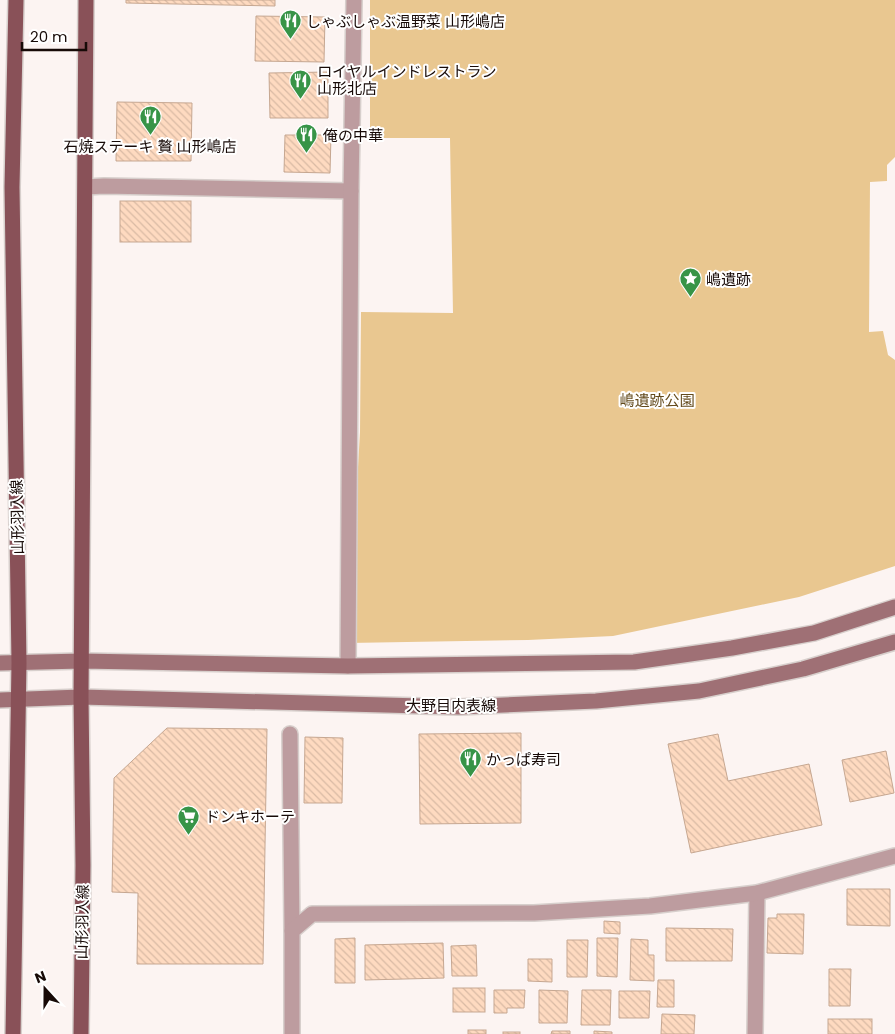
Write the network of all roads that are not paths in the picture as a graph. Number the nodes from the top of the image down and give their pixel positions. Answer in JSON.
{"nodes":[{"id":1,"x":16,"y":0,"type":"edge"},
{"id":2,"x":86,"y":0,"type":"edge"},
{"id":3,"x":354,"y":0,"type":"edge"},
{"id":4,"x":86,"y":187,"type":"junction"},
{"id":5,"x":351,"y":191,"type":"junction"},
{"id":6,"x":895,"y":607,"type":"edge"},
{"id":7,"x":895,"y":642,"type":"edge"},
{"id":8,"x":82,"y":661,"type":"junction"},
{"id":9,"x":0,"y":663,"type":"edge"},
{"id":10,"x":19,"y":663,"type":"junction"},
{"id":11,"x":348,"y":666,"type":"junction"},
{"id":12,"x":81,"y":697,"type":"junction"},
{"id":13,"x":0,"y":700,"type":"edge"},
{"id":14,"x":18,"y":700,"type":"junction"},
{"id":15,"x":290,"y":734,"type":"dead end"},
{"id":16,"x":895,"y":856,"type":"edge"},
{"id":17,"x":757,"y":893,"type":"junction"},
{"id":18,"x":292,"y":931,"type":"junction"},
{"id":19,"x":13,"y":1034,"type":"edge"},
{"id":20,"x":82,"y":1034,"type":"edge"},
{"id":21,"x":292,"y":1034,"type":"edge"},
{"id":22,"x":755,"y":1034,"type":"edge"}],
"edges":[{"from":1,"to":10,"type":"main road","name":"山形羽入線"},
{"from":2,"to":4,"type":"main road","name":"山形羽入線"},
{"from":3,"to":5,"type":"street"},
{"from":4,"to":5,"type":"street"},
{"from":4,"to":8,"type":"main road","name":"山形羽入線"},
{"from":5,"to":11,"type":"street"},
{"from":6,"to":11,"type":"main road"},
{"from":7,"to":12,"type":"main road","name":"大野目内表線"},
{"from":8,"to":10,"type":"main road"},
{"from":8,"to":11,"type":"main road"},
{"from":8,"to":12,"type":"main road","name":"山形羽入線"},
{"from":9,"to":10,"type":"main road"},
{"from":10,"to":14,"type":"main road","name":"山形羽入線"},
{"from":12,"to":14,"type":"main road","name":"大野目内表線"},
{"from":12,"to":20,"type":"main road","name":"山形羽入線"},
{"from":13,"to":14,"type":"main road","name":"大野目内表線"},
{"from":14,"to":19,"type":"main road","name":"山形羽入線"},
{"from":15,"to":18,"type":"street"},
{"from":16,"to":17,"type":"street"},
{"from":17,"to":18,"type":"street"},
{"from":17,"to":22,"type":"street"},
{"from":18,"to":21,"type":"street"}]}
